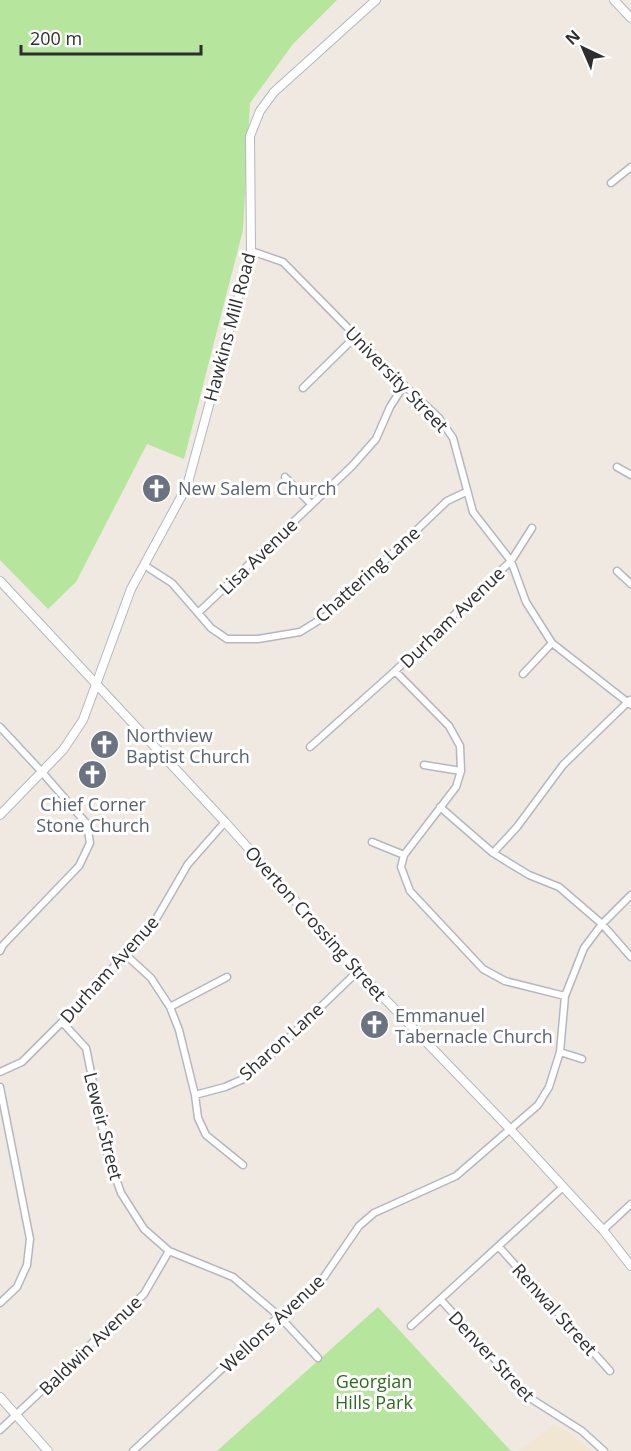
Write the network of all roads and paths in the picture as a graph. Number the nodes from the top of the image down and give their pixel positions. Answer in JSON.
{"nodes":[{"id":1,"x":376,"y":0,"type":"edge"},
{"id":2,"x":615,"y":0,"type":"edge"},
{"id":3,"x":631,"y":18,"type":"edge"},
{"id":4,"x":631,"y":167,"type":"edge"},
{"id":5,"x":611,"y":183,"type":"dead end"},
{"id":6,"x":251,"y":251,"type":"junction"},
{"id":7,"x":356,"y":336,"type":"junction"},
{"id":8,"x":404,"y":385,"type":"junction"},
{"id":9,"x":303,"y":388,"type":"dead end"},
{"id":10,"x":617,"y":467,"type":"dead end"},
{"id":11,"x":631,"y":475,"type":"edge"},
{"id":12,"x":285,"y":477,"type":"dead end"},
{"id":13,"x":466,"y":492,"type":"junction"},
{"id":14,"x":311,"y":504,"type":"junction"},
{"id":15,"x":532,"y":528,"type":"dead end"},
{"id":16,"x":511,"y":561,"type":"junction"},
{"id":17,"x":144,"y":565,"type":"junction"},
{"id":18,"x":616,"y":571,"type":"dead end"},
{"id":19,"x":0,"y":580,"type":"edge"},
{"id":20,"x":631,"y":584,"type":"edge"},
{"id":21,"x":198,"y":613,"type":"junction"},
{"id":22,"x":552,"y":643,"type":"junction"},
{"id":23,"x":395,"y":671,"type":"junction"},
{"id":24,"x":523,"y":674,"type":"dead end"},
{"id":25,"x":96,"y":682,"type":"junction"},
{"id":26,"x":630,"y":702,"type":"edge"},
{"id":27,"x":0,"y":727,"type":"edge"},
{"id":28,"x":310,"y":747,"type":"dead end"},
{"id":29,"x":424,"y":765,"type":"dead end"},
{"id":30,"x":41,"y":771,"type":"junction"},
{"id":31,"x":461,"y":771,"type":"junction"},
{"id":32,"x":440,"y":807,"type":"junction"},
{"id":33,"x":0,"y":815,"type":"edge"},
{"id":34,"x":225,"y":822,"type":"junction"},
{"id":35,"x":372,"y":842,"type":"dead end"},
{"id":36,"x":493,"y":853,"type":"junction"},
{"id":37,"x":404,"y":855,"type":"junction"},
{"id":38,"x":631,"y":895,"type":"edge"},
{"id":39,"x":602,"y":924,"type":"junction"},
{"id":40,"x":0,"y":951,"type":"edge"},
{"id":41,"x":126,"y":955,"type":"junction"},
{"id":42,"x":631,"y":957,"type":"edge"},
{"id":43,"x":358,"y":971,"type":"junction"},
{"id":44,"x":226,"y":977,"type":"dead end"},
{"id":45,"x":565,"y":996,"type":"junction"},
{"id":46,"x":170,"y":1007,"type":"junction"},
{"id":47,"x":62,"y":1022,"type":"junction"},
{"id":48,"x":560,"y":1052,"type":"junction"},
{"id":49,"x":582,"y":1059,"type":"dead end"},
{"id":50,"x":0,"y":1072,"type":"edge"},
{"id":51,"x":0,"y":1087,"type":"edge"},
{"id":52,"x":195,"y":1095,"type":"junction"},
{"id":53,"x":510,"y":1129,"type":"junction"},
{"id":54,"x":243,"y":1165,"type":"dead end"},
{"id":55,"x":563,"y":1187,"type":"junction"},
{"id":56,"x":631,"y":1204,"type":"edge"},
{"id":57,"x":603,"y":1230,"type":"junction"},
{"id":58,"x":499,"y":1247,"type":"junction"},
{"id":59,"x":169,"y":1251,"type":"junction"},
{"id":60,"x":631,"y":1266,"type":"edge"},
{"id":61,"x":441,"y":1300,"type":"junction"},
{"id":62,"x":0,"y":1303,"type":"edge"},
{"id":63,"x":279,"y":1316,"type":"junction"},
{"id":64,"x":411,"y":1326,"type":"dead end"},
{"id":65,"x":318,"y":1358,"type":"dead end"},
{"id":66,"x":610,"y":1371,"type":"dead end"},
{"id":67,"x":0,"y":1397,"type":"edge"},
{"id":68,"x":16,"y":1416,"type":"junction"},
{"id":69,"x":0,"y":1430,"type":"edge"},
{"id":70,"x":48,"y":1451,"type":"edge"},
{"id":71,"x":133,"y":1451,"type":"edge"},
{"id":72,"x":604,"y":1451,"type":"edge"}],
"edges":[{"from":1,"to":6,"type":"street","name":"Hawkins Mill Road"},
{"from":2,"to":3,"type":"street"},
{"from":4,"to":5,"type":"street"},
{"from":6,"to":7,"type":"street","name":"University Street"},
{"from":6,"to":17,"type":"street","name":"Hawkins Mill Road"},
{"from":7,"to":8,"type":"street","name":"University Street"},
{"from":7,"to":9,"type":"street"},
{"from":8,"to":13,"type":"street","name":"University Street"},
{"from":8,"to":14,"type":"street","name":"Lisa Avenue"},
{"from":10,"to":11,"type":"street"},
{"from":12,"to":14,"type":"street"},
{"from":13,"to":16,"type":"street","name":"University Street"},
{"from":13,"to":21,"type":"street","name":"Chattering Lane"},
{"from":14,"to":21,"type":"street","name":"Lisa Avenue"},
{"from":15,"to":16,"type":"street","name":"Durham Avenue"},
{"from":16,"to":22,"type":"street","name":"University Street"},
{"from":16,"to":23,"type":"street","name":"Durham Avenue"},
{"from":17,"to":21,"type":"street","name":"Chattering Lane"},
{"from":17,"to":25,"type":"street","name":"Hawkins Mill Road"},
{"from":18,"to":20,"type":"street"},
{"from":19,"to":25,"type":"street","name":"Overton Crossing Street"},
{"from":22,"to":24,"type":"street"},
{"from":22,"to":26,"type":"street","name":"University Street"},
{"from":23,"to":28,"type":"street","name":"Durham Avenue"},
{"from":23,"to":31,"type":"street"},
{"from":25,"to":30,"type":"street","name":"Hawkins Mill Road"},
{"from":25,"to":34,"type":"street","name":"Overton Crossing Street"},
{"from":26,"to":36,"type":"street"},
{"from":27,"to":30,"type":"street"},
{"from":29,"to":31,"type":"street"},
{"from":30,"to":33,"type":"street","name":"Hawkins Mill Road"},
{"from":30,"to":40,"type":"street"},
{"from":31,"to":32,"type":"street"},
{"from":32,"to":36,"type":"street"},
{"from":32,"to":37,"type":"street"},
{"from":34,"to":41,"type":"street","name":"Durham Avenue"},
{"from":34,"to":43,"type":"street","name":"Overton Crossing Street"},
{"from":35,"to":37,"type":"street"},
{"from":36,"to":39,"type":"street"},
{"from":37,"to":45,"type":"street"},
{"from":38,"to":39,"type":"street","name":"Wellons Avenue"},
{"from":39,"to":42,"type":"street"},
{"from":39,"to":45,"type":"street","name":"Wellons Avenue"},
{"from":41,"to":46,"type":"street"},
{"from":41,"to":47,"type":"street","name":"Durham Avenue"},
{"from":43,"to":52,"type":"street","name":"Sharon Lane"},
{"from":43,"to":53,"type":"street","name":"Overton Crossing Street"},
{"from":44,"to":46,"type":"street"},
{"from":45,"to":48,"type":"street","name":"Wellons Avenue"},
{"from":46,"to":52,"type":"street"},
{"from":47,"to":50,"type":"street","name":"Durham Avenue"},
{"from":47,"to":59,"type":"street","name":"Leweir Street"},
{"from":48,"to":49,"type":"street"},
{"from":48,"to":53,"type":"street","name":"Wellons Avenue"},
{"from":51,"to":62,"type":"street"},
{"from":52,"to":54,"type":"street"},
{"from":53,"to":55,"type":"street","name":"Overton Crossing Street"},
{"from":53,"to":63,"type":"street","name":"Wellons Avenue"},
{"from":55,"to":57,"type":"street","name":"Overton Crossing Street"},
{"from":55,"to":58,"type":"street"},
{"from":56,"to":57,"type":"street"},
{"from":57,"to":60,"type":"street","name":"Overton Crossing Street"},
{"from":58,"to":61,"type":"street"},
{"from":58,"to":66,"type":"street","name":"Renwal Street"},
{"from":59,"to":63,"type":"street","name":"Leweir Street"},
{"from":59,"to":68,"type":"street","name":"Baldwin Avenue"},
{"from":61,"to":64,"type":"street"},
{"from":61,"to":72,"type":"street","name":"Denver Street"},
{"from":63,"to":65,"type":"street","name":"Leweir Street"},
{"from":63,"to":71,"type":"street","name":"Wellons Avenue"},
{"from":67,"to":68,"type":"street"},
{"from":68,"to":69,"type":"street","name":"Baldwin Avenue"},
{"from":68,"to":70,"type":"street"}]}
